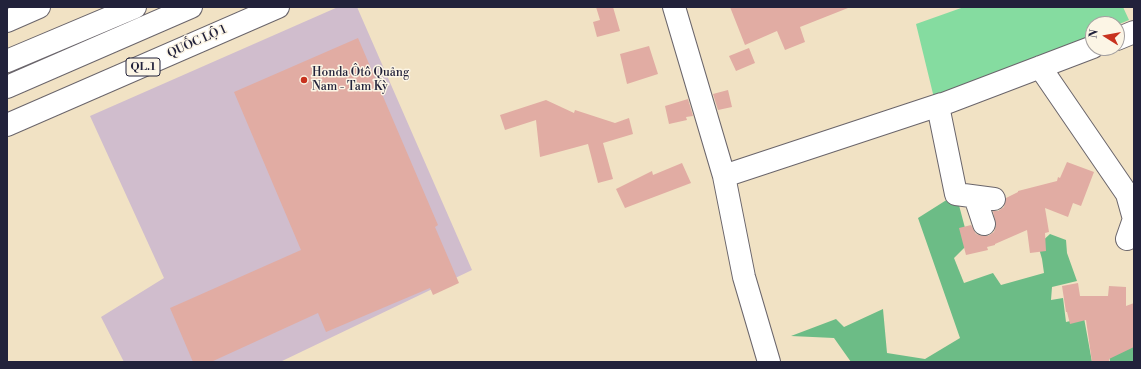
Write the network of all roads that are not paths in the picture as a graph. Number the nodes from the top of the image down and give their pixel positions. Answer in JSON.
{"nodes":[{"id":1,"x":38,"y":7,"type":"edge"},
{"id":2,"x":135,"y":7,"type":"edge"},
{"id":3,"x":191,"y":7,"type":"edge"},
{"id":4,"x":278,"y":7,"type":"edge"},
{"id":5,"x":674,"y":7,"type":"edge"},
{"id":6,"x":7,"y":21,"type":"edge"},
{"id":7,"x":1085,"y":50,"type":"edge"},
{"id":8,"x":7,"y":61,"type":"edge"},
{"id":9,"x":1040,"y":67,"type":"junction"},
{"id":10,"x":7,"y":87,"type":"edge"},
{"id":11,"x":942,"y":104,"type":"junction"},
{"id":12,"x":7,"y":125,"type":"edge"},
{"id":13,"x":724,"y":176,"type":"junction"},
{"id":14,"x":984,"y":224,"type":"dead end"},
{"id":15,"x":1127,"y":239,"type":"dead end"},
{"id":16,"x":769,"y":362,"type":"edge"}],
"edges":[{"from":1,"to":6,"type":"main road"},
{"from":2,"to":8,"type":"main road"},
{"from":3,"to":10,"type":"main road"},
{"from":4,"to":12,"type":"main road","name":"QUỐC LỘ 1","number":"QL.1"},
{"from":5,"to":13,"type":"main road"},
{"from":7,"to":9,"type":"main road"},
{"from":9,"to":11,"type":"main road"},
{"from":9,"to":15,"type":"main road"},
{"from":11,"to":13,"type":"main road"},
{"from":11,"to":14,"type":"main road"},
{"from":13,"to":16,"type":"main road"}]}
